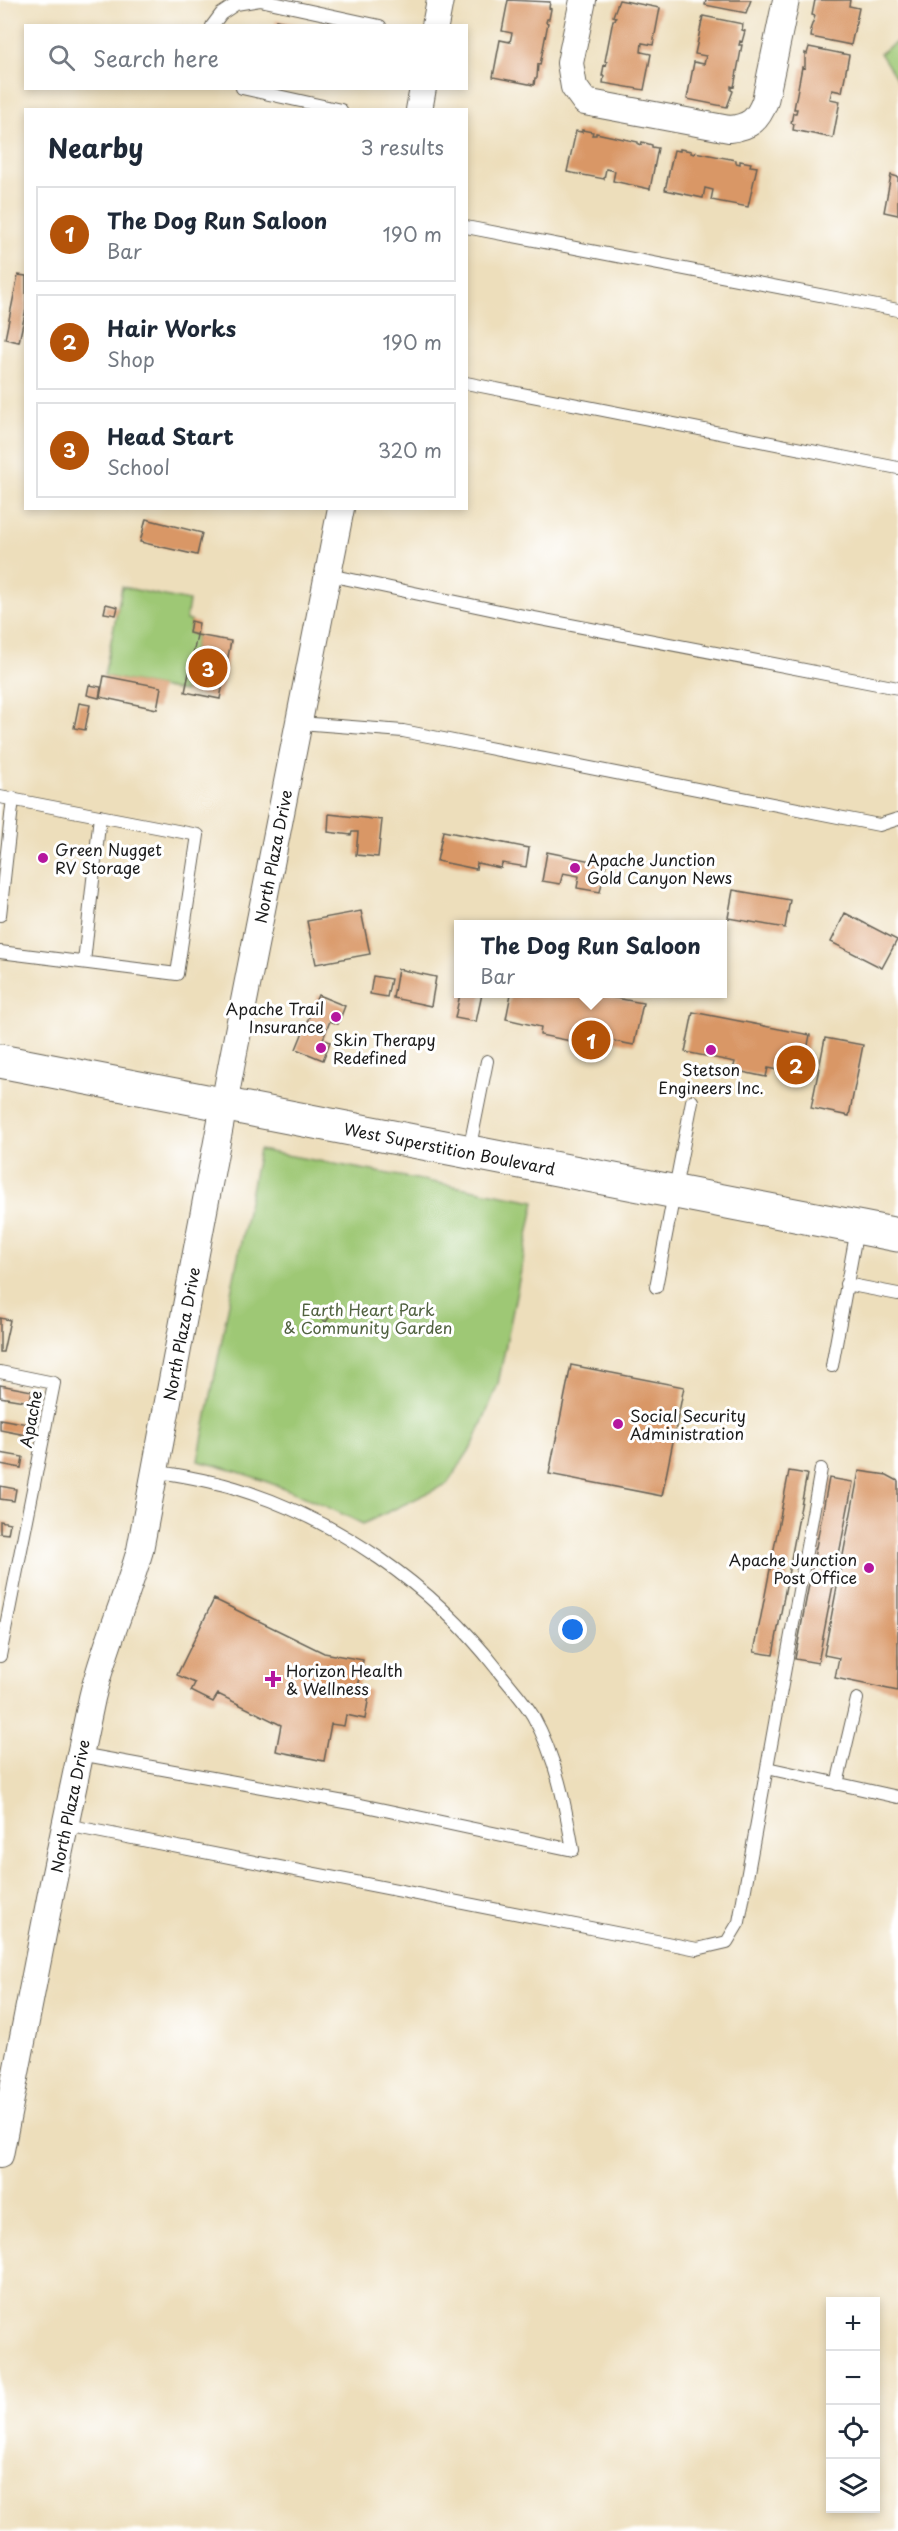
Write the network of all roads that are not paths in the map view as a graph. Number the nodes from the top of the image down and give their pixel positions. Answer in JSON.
{"nodes":[{"id":1,"x":440,"y":0,"type":"edge"},
{"id":2,"x":583,"y":0,"type":"edge"},
{"id":3,"x":786,"y":0,"type":"edge"},
{"id":4,"x":214,"y":24,"type":"edge"},
{"id":5,"x":371,"y":24,"type":"edge"},
{"id":6,"x":435,"y":24,"type":"edge"},
{"id":7,"x":251,"y":90,"type":"edge"},
{"id":8,"x":423,"y":90,"type":"edge"},
{"id":9,"x":332,"y":108,"type":"edge"},
{"id":10,"x":418,"y":108,"type":"edge"},
{"id":11,"x":468,"y":227,"type":"edge"},
{"id":12,"x":898,"y":310,"type":"edge"},
{"id":13,"x":468,"y":383,"type":"edge"},
{"id":14,"x":898,"y":468,"type":"edge"},
{"id":15,"x":341,"y":510,"type":"edge"},
{"id":16,"x":329,"y":575,"type":"junction"},
{"id":17,"x":898,"y":688,"type":"edge"},
{"id":18,"x":300,"y":723,"type":"junction"},
{"id":19,"x":0,"y":797,"type":"edge"},
{"id":20,"x":13,"y":798,"type":"junction"},
{"id":21,"x":100,"y":816,"type":"junction"},
{"id":22,"x":898,"y":819,"type":"edge"},
{"id":23,"x":0,"y":915,"type":"edge"},
{"id":24,"x":0,"y":952,"type":"edge"},
{"id":25,"x":84,"y":962,"type":"junction"},
{"id":26,"x":487,"y":1060,"type":"dead end"},
{"id":27,"x":0,"y":1061,"type":"edge"},
{"id":28,"x":692,"y":1101,"type":"dead end"},
{"id":29,"x":224,"y":1105,"type":"junction"},
{"id":30,"x":469,"y":1153,"type":"junction"},
{"id":31,"x":674,"y":1192,"type":"junction"},
{"id":32,"x":857,"y":1227,"type":"junction"},
{"id":33,"x":898,"y":1235,"type":"edge"},
{"id":34,"x":846,"y":1284,"type":"junction"},
{"id":35,"x":656,"y":1287,"type":"dead end"},
{"id":36,"x":898,"y":1294,"type":"edge"},
{"id":37,"x":832,"y":1366,"type":"dead end"},
{"id":38,"x":0,"y":1372,"type":"edge"},
{"id":39,"x":821,"y":1469,"type":"dead end"},
{"id":40,"x":155,"y":1471,"type":"junction"},
{"id":41,"x":0,"y":1656,"type":"edge"},
{"id":42,"x":857,"y":1699,"type":"dead end"},
{"id":43,"x":80,"y":1754,"type":"junction"},
{"id":44,"x":767,"y":1768,"type":"junction"},
{"id":45,"x":837,"y":1784,"type":"junction"},
{"id":46,"x":898,"y":1797,"type":"edge"},
{"id":47,"x":66,"y":1825,"type":"junction"},
{"id":48,"x":0,"y":2155,"type":"edge"}],
"edges":[{"from":1,"to":6,"type":"street"},
{"from":2,"to":3,"type":"street"},
{"from":4,"to":5,"type":"lane"},
{"from":7,"to":9,"type":"lane"},
{"from":8,"to":10,"type":"street"},
{"from":11,"to":12,"type":"lane"},
{"from":13,"to":14,"type":"lane"},
{"from":15,"to":16,"type":"street","name":"North Plaza Drive"},
{"from":16,"to":17,"type":"lane"},
{"from":16,"to":18,"type":"street","name":"North Plaza Drive"},
{"from":18,"to":22,"type":"lane"},
{"from":18,"to":29,"type":"street","name":"North Plaza Drive"},
{"from":19,"to":20,"type":"lane"},
{"from":20,"to":21,"type":"lane"},
{"from":20,"to":23,"type":"lane"},
{"from":21,"to":25,"type":"lane"},
{"from":21,"to":25,"type":"lane"},
{"from":24,"to":25,"type":"lane"},
{"from":26,"to":30,"type":"lane"},
{"from":27,"to":29,"type":"main road","name":"West Superstition Boulevard"},
{"from":28,"to":31,"type":"lane"},
{"from":29,"to":30,"type":"main road","name":"West Superstition Boulevard"},
{"from":29,"to":40,"type":"street","name":"North Plaza Drive"},
{"from":30,"to":31,"type":"main road","name":"West Superstition Boulevard"},
{"from":31,"to":32,"type":"main road","name":"West Superstition Boulevard"},
{"from":31,"to":35,"type":"lane"},
{"from":32,"to":33,"type":"main road","name":"West Superstition Boulevard"},
{"from":32,"to":34,"type":"lane"},
{"from":34,"to":36,"type":"lane"},
{"from":34,"to":37,"type":"lane"},
{"from":38,"to":41,"type":"lane","name":"Apache"},
{"from":39,"to":44,"type":"lane"},
{"from":40,"to":43,"type":"street","name":"North Plaza Drive"},
{"from":40,"to":43,"type":"lane"},
{"from":42,"to":45,"type":"lane"},
{"from":43,"to":47,"type":"street","name":"North Plaza Drive"},
{"from":44,"to":45,"type":"lane"},
{"from":44,"to":47,"type":"lane"},
{"from":45,"to":46,"type":"lane"},
{"from":47,"to":48,"type":"street","name":"North Plaza Drive"}]}
